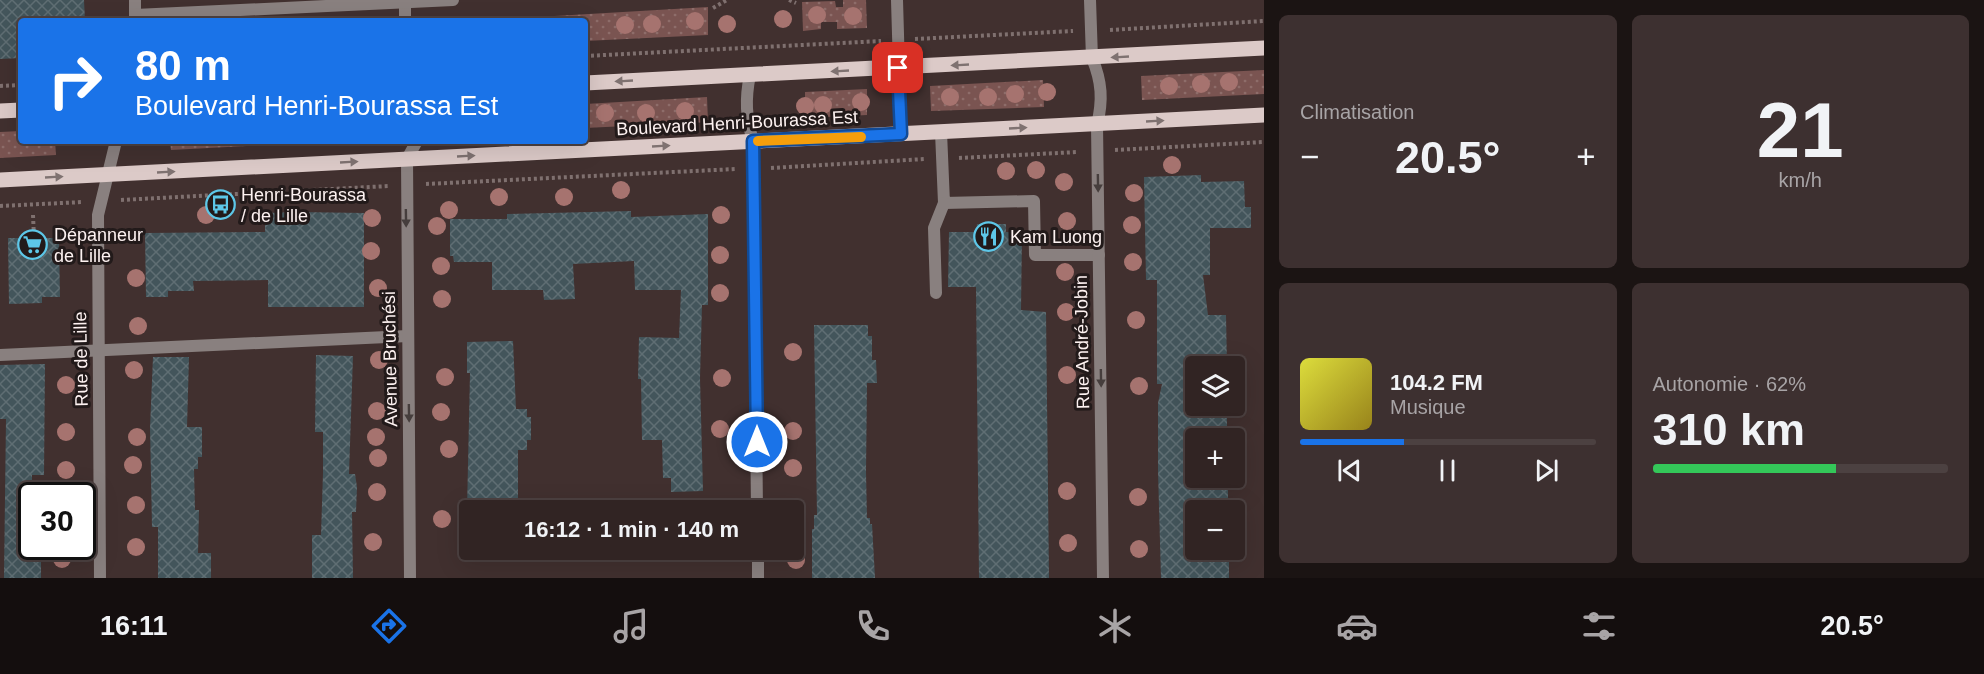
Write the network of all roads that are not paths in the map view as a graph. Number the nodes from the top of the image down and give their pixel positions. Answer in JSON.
{"nodes":[{"id":1,"x":135,"y":0,"type":"edge"},
{"id":2,"x":453,"y":0,"type":"edge"},
{"id":3,"x":897,"y":0,"type":"edge"},
{"id":4,"x":1090,"y":0,"type":"edge"},
{"id":5,"x":405,"y":1,"type":"edge"},
{"id":6,"x":135,"y":18,"type":"edge"},
{"id":7,"x":405,"y":18,"type":"edge"},
{"id":8,"x":1264,"y":48,"type":"edge"},
{"id":9,"x":1092,"y":58,"type":"junction"},
{"id":10,"x":898,"y":68,"type":"junction"},
{"id":11,"x":750,"y":75,"type":"junction"},
{"id":12,"x":588,"y":83,"type":"edge"},
{"id":13,"x":18,"y":110,"type":"edge"},
{"id":14,"x":0,"y":111,"type":"edge"},
{"id":15,"x":1264,"y":115,"type":"edge"},
{"id":16,"x":1097,"y":124,"type":"junction"},
{"id":17,"x":941,"y":132,"type":"junction"},
{"id":18,"x":901,"y":134,"type":"junction"},
{"id":19,"x":753,"y":141,"type":"junction"},
{"id":20,"x":115,"y":144,"type":"edge"},
{"id":21,"x":415,"y":144,"type":"edge"},
{"id":22,"x":407,"y":159,"type":"junction"},
{"id":23,"x":107,"y":174,"type":"junction"},
{"id":24,"x":0,"y":180,"type":"edge"},
{"id":25,"x":944,"y":203,"type":"junction"},
{"id":26,"x":1099,"y":255,"type":"junction"},
{"id":27,"x":936,"y":293,"type":"dead end"},
{"id":28,"x":408,"y":336,"type":"junction"},
{"id":29,"x":99,"y":349,"type":"junction"},
{"id":30,"x":0,"y":355,"type":"edge"},
{"id":31,"x":757,"y":500,"type":"edge"},
{"id":32,"x":758,"y":560,"type":"edge"},
{"id":33,"x":100,"y":578,"type":"edge"},
{"id":34,"x":410,"y":578,"type":"edge"},
{"id":35,"x":758,"y":578,"type":"edge"},
{"id":36,"x":1103,"y":578,"type":"edge"}],
"edges":[{"from":1,"to":6,"type":"street"},
{"from":2,"to":5,"type":"street"},
{"from":3,"to":10,"type":"street"},
{"from":4,"to":9,"type":"street","name":"Rue André-Jobin"},
{"from":5,"to":6,"type":"street"},
{"from":5,"to":7,"type":"street"},
{"from":8,"to":9,"type":"main road","one_way":true},
{"from":9,"to":10,"type":"main road","one_way":true},
{"from":9,"to":16,"type":"street","name":"Rue André-Jobin"},
{"from":10,"to":11,"type":"main road","one_way":true},
{"from":10,"to":18,"type":"street"},
{"from":11,"to":12,"type":"main road","one_way":true},
{"from":11,"to":19,"type":"street"},
{"from":13,"to":14,"type":"main road"},
{"from":16,"to":15,"type":"main road","name":"Boulevard Henri-Bourassa Est","one_way":true},
{"from":17,"to":16,"type":"main road","name":"Boulevard Henri-Bourassa Est","one_way":true},
{"from":16,"to":26,"type":"street","name":"Rue André-Jobin","one_way":true},
{"from":17,"to":18,"type":"main road","name":"Boulevard Henri-Bourassa Est"},
{"from":17,"to":25,"type":"street"},
{"from":18,"to":19,"type":"main road","name":"Boulevard Henri-Bourassa Est"},
{"from":22,"to":19,"type":"main road","name":"Boulevard Henri-Bourassa Est","one_way":true},
{"from":19,"to":31,"type":"street"},
{"from":20,"to":23,"type":"street","name":"Rue de Lille"},
{"from":21,"to":22,"type":"street","name":"Avenue Bruchési"},
{"from":23,"to":22,"type":"main road","name":"Boulevard Henri-Bourassa Est","one_way":true},
{"from":22,"to":28,"type":"street","name":"Avenue Bruchési","one_way":true},
{"from":24,"to":23,"type":"main road","name":"Boulevard Henri-Bourassa Est","one_way":true},
{"from":23,"to":29,"type":"street","name":"Rue de Lille"},
{"from":25,"to":26,"type":"street"},
{"from":25,"to":27,"type":"street"},
{"from":26,"to":36,"type":"street","name":"Rue André-Jobin","one_way":true},
{"from":28,"to":29,"type":"street"},
{"from":28,"to":34,"type":"street","name":"Avenue Bruchési","one_way":true},
{"from":29,"to":30,"type":"street"},
{"from":29,"to":33,"type":"street","name":"Rue de Lille"},
{"from":32,"to":35,"type":"street"}]}
